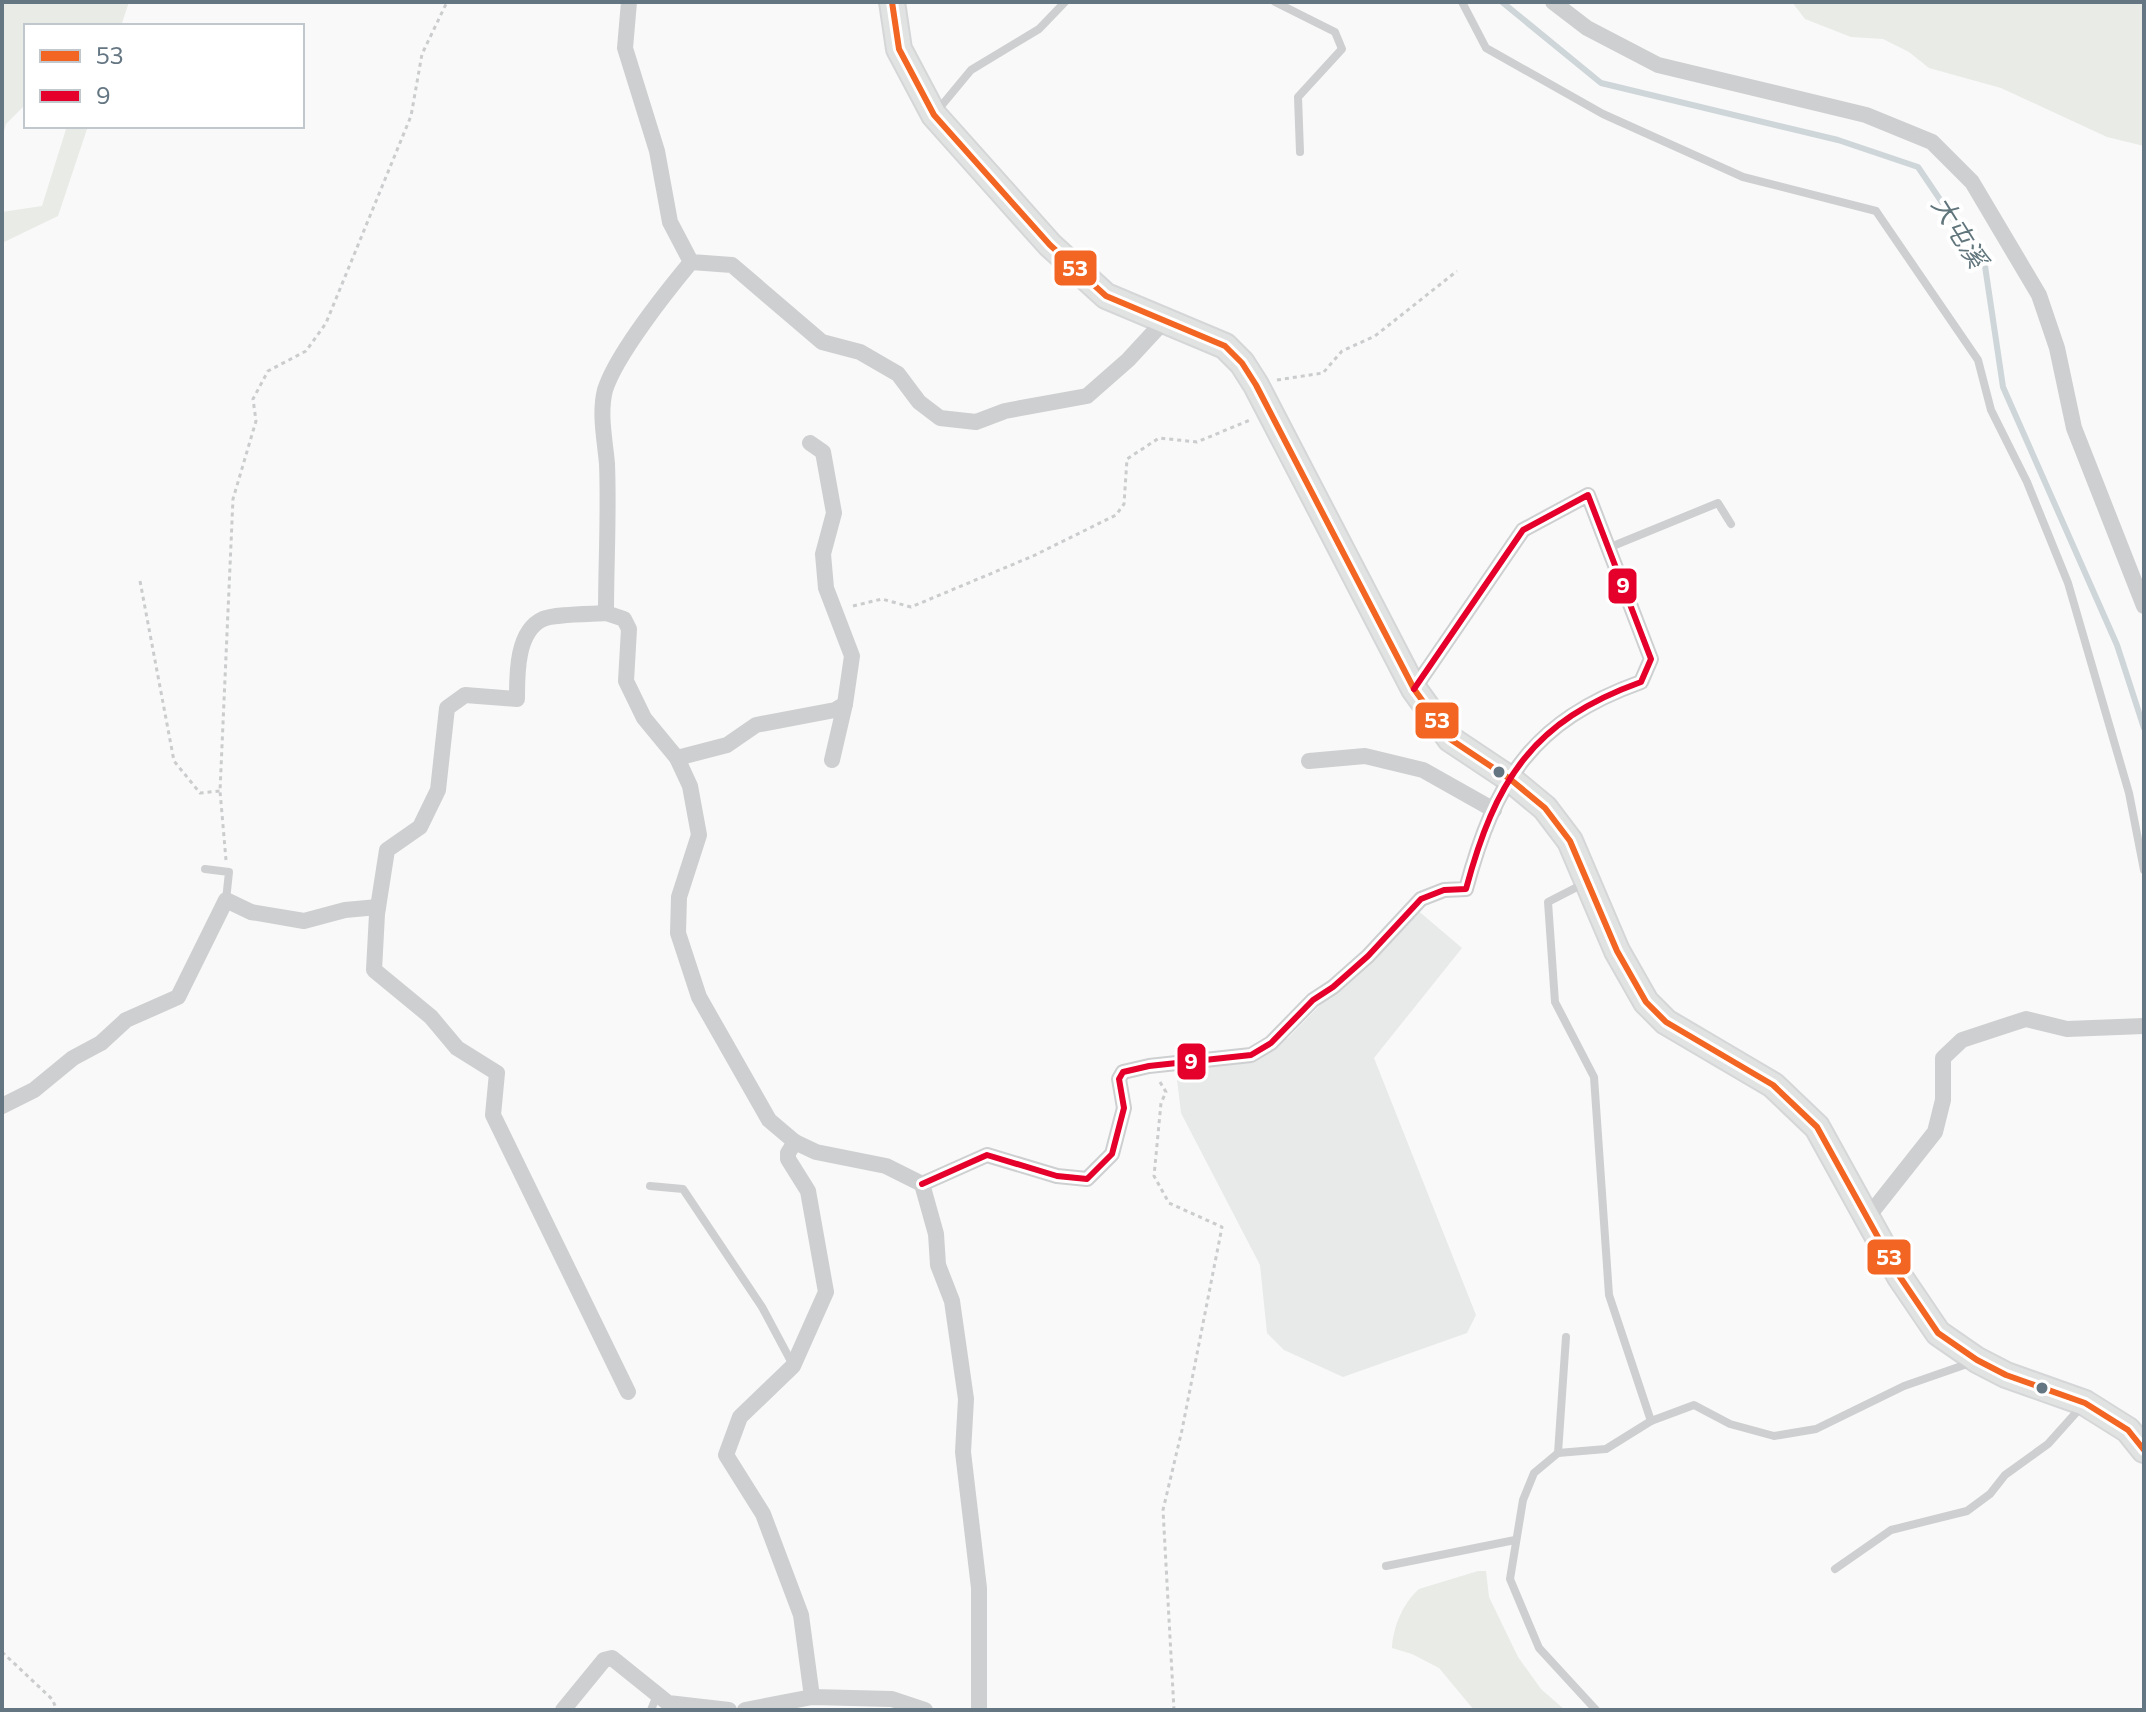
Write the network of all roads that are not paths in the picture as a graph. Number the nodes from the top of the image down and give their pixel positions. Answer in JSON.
{"nodes":[{"id":1,"x":629,"y":2,"type":"edge"},
{"id":2,"x":892,"y":2,"type":"edge"},
{"id":3,"x":1065,"y":2,"type":"edge"},
{"id":4,"x":1275,"y":2,"type":"edge"},
{"id":5,"x":1462,"y":2,"type":"edge"},
{"id":6,"x":1553,"y":2,"type":"edge"},
{"id":7,"x":934,"y":115,"type":"junction"},
{"id":8,"x":1300,"y":152,"type":"dead end"},
{"id":9,"x":691,"y":262,"type":"junction"},
{"id":10,"x":1165,"y":320,"type":"junction"},
{"id":11,"x":810,"y":443,"type":"dead end"},
{"id":12,"x":1731,"y":524,"type":"dead end"},
{"id":13,"x":1608,"y":548,"type":"junction"},
{"id":14,"x":2144,"y":606,"type":"edge"},
{"id":15,"x":606,"y":613,"type":"junction"},
{"id":16,"x":1414,"y":689,"type":"junction"},
{"id":17,"x":845,"y":704,"type":"junction"},
{"id":18,"x":677,"y":758,"type":"junction"},
{"id":19,"x":832,"y":760,"type":"dead end"},
{"id":20,"x":1309,"y":761,"type":"dead end"},
{"id":21,"x":1510,"y":779,"type":"junction"},
{"id":22,"x":1494,"y":810,"type":"junction"},
{"id":23,"x":205,"y":869,"type":"dead end"},
{"id":24,"x":2144,"y":870,"type":"edge"},
{"id":25,"x":1589,"y":881,"type":"junction"},
{"id":26,"x":226,"y":900,"type":"junction"},
{"id":27,"x":378,"y":907,"type":"junction"},
{"id":28,"x":2144,"y":1026,"type":"edge"},
{"id":29,"x":2,"y":1106,"type":"edge"},
{"id":30,"x":795,"y":1142,"type":"junction"},
{"id":31,"x":922,"y":1184,"type":"junction"},
{"id":32,"x":650,"y":1186,"type":"dead end"},
{"id":33,"x":1867,"y":1218,"type":"junction"},
{"id":34,"x":1566,"y":1337,"type":"dead end"},
{"id":35,"x":1977,"y":1360,"type":"junction"},
{"id":36,"x":793,"y":1366,"type":"junction"},
{"id":37,"x":628,"y":1392,"type":"dead end"},
{"id":38,"x":2085,"y":1403,"type":"junction"},
{"id":39,"x":1651,"y":1421,"type":"junction"},
{"id":40,"x":2144,"y":1450,"type":"edge"},
{"id":41,"x":1558,"y":1453,"type":"junction"},
{"id":42,"x":1515,"y":1540,"type":"junction"},
{"id":43,"x":1386,"y":1566,"type":"dead end"},
{"id":44,"x":1835,"y":1569,"type":"dead end"},
{"id":45,"x":812,"y":1697,"type":"junction"},
{"id":46,"x":654,"y":1702,"type":"edge"},
{"id":47,"x":563,"y":1710,"type":"edge"},
{"id":48,"x":729,"y":1710,"type":"edge"},
{"id":49,"x":745,"y":1710,"type":"edge"},
{"id":50,"x":925,"y":1710,"type":"edge"},
{"id":51,"x":979,"y":1710,"type":"edge"},
{"id":52,"x":1596,"y":1710,"type":"edge"}],
"edges":[{"from":1,"to":9,"type":"street"},
{"from":2,"to":7,"type":"street"},
{"from":3,"to":7,"type":"lane"},
{"from":4,"to":8,"type":"lane"},
{"from":5,"to":24,"type":"lane"},
{"from":6,"to":14,"type":"street"},
{"from":7,"to":10,"type":"street"},
{"from":9,"to":10,"type":"street"},
{"from":9,"to":15,"type":"street"},
{"from":10,"to":16,"type":"street"},
{"from":11,"to":17,"type":"street"},
{"from":12,"to":13,"type":"lane"},
{"from":13,"to":16,"type":"street"},
{"from":13,"to":21,"type":"street"},
{"from":15,"to":18,"type":"street"},
{"from":15,"to":27,"type":"street"},
{"from":16,"to":21,"type":"street"},
{"from":17,"to":18,"type":"street"},
{"from":17,"to":19,"type":"street"},
{"from":18,"to":30,"type":"street"},
{"from":20,"to":22,"type":"street"},
{"from":21,"to":22,"type":"street"},
{"from":21,"to":25,"type":"street"},
{"from":22,"to":31,"type":"street"},
{"from":23,"to":26,"type":"lane"},
{"from":25,"to":33,"type":"street"},
{"from":25,"to":39,"type":"lane"},
{"from":26,"to":27,"type":"street"},
{"from":26,"to":29,"type":"street"},
{"from":27,"to":37,"type":"street"},
{"from":28,"to":33,"type":"street"},
{"from":30,"to":31,"type":"street"},
{"from":30,"to":36,"type":"street"},
{"from":31,"to":51,"type":"street"},
{"from":32,"to":36,"type":"lane"},
{"from":33,"to":35,"type":"street"},
{"from":34,"to":41,"type":"lane"},
{"from":35,"to":38,"type":"street"},
{"from":35,"to":39,"type":"lane"},
{"from":36,"to":45,"type":"street"},
{"from":38,"to":40,"type":"street"},
{"from":38,"to":44,"type":"lane"},
{"from":39,"to":41,"type":"lane"},
{"from":41,"to":42,"type":"lane"},
{"from":42,"to":43,"type":"lane"},
{"from":42,"to":52,"type":"lane"},
{"from":45,"to":49,"type":"street"},
{"from":45,"to":50,"type":"street"},
{"from":46,"to":47,"type":"street"},
{"from":46,"to":48,"type":"street"}]}
